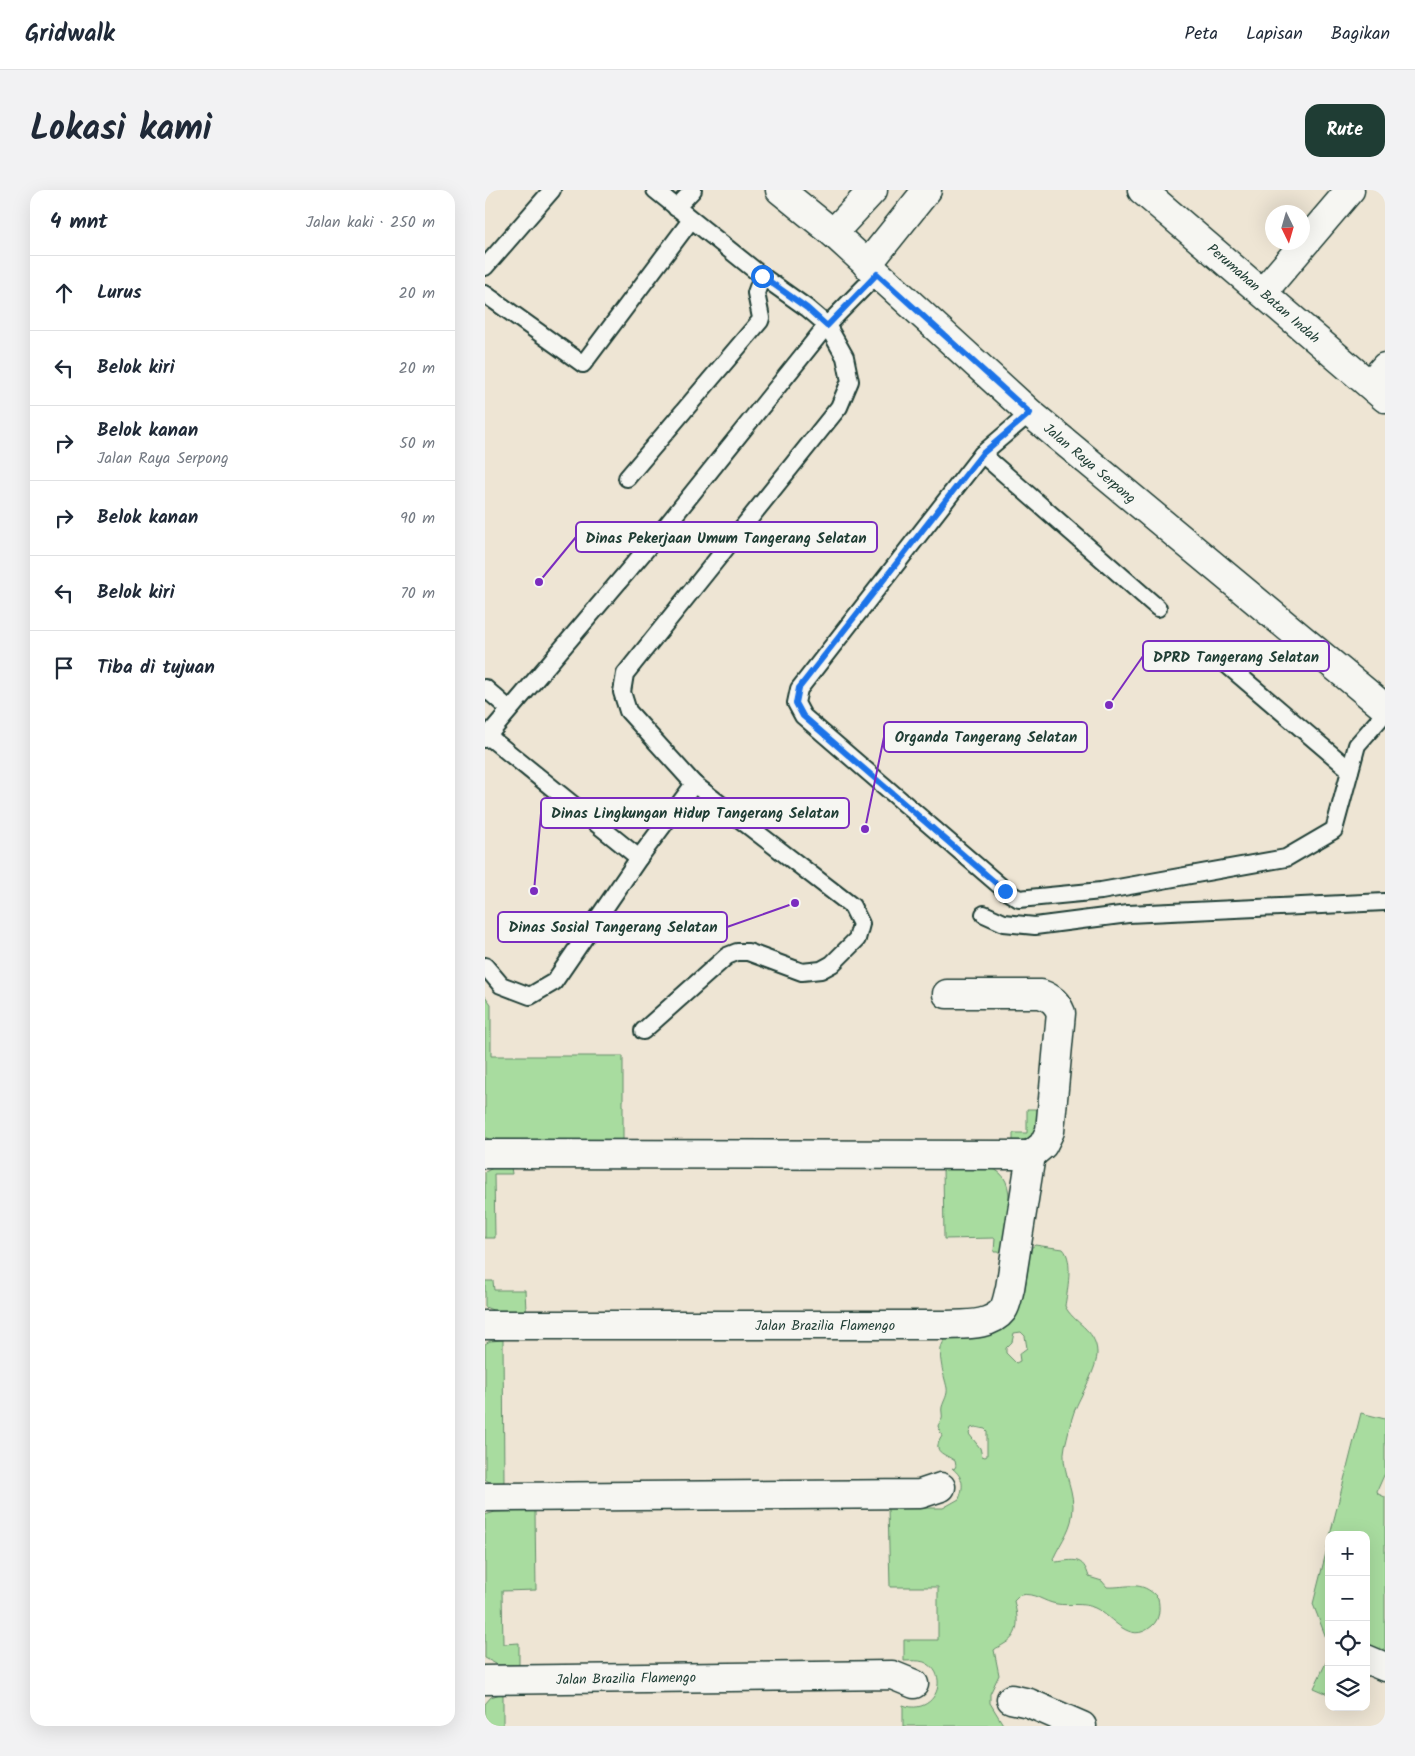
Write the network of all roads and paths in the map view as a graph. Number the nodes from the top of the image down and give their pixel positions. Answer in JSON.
{"nodes":[{"id":1,"x":552,"y":190,"type":"edge"},
{"id":2,"x":655,"y":190,"type":"edge"},
{"id":3,"x":693,"y":190,"type":"edge"},
{"id":4,"x":780,"y":190,"type":"edge"},
{"id":5,"x":873,"y":190,"type":"edge"},
{"id":6,"x":927,"y":190,"type":"edge"},
{"id":7,"x":1142,"y":190,"type":"edge"},
{"id":8,"x":1350,"y":190,"type":"edge"},
{"id":9,"x":676,"y":208,"type":"junction"},
{"id":10,"x":691,"y":220,"type":"junction"},
{"id":11,"x":833,"y":233,"type":"junction"},
{"id":12,"x":485,"y":267,"type":"edge"},
{"id":13,"x":872,"y":270,"type":"junction"},
{"id":14,"x":762,"y":276,"type":"junction"},
{"id":15,"x":1263,"y":292,"type":"junction"},
{"id":16,"x":485,"y":294,"type":"edge"},
{"id":17,"x":827,"y":326,"type":"junction"},
{"id":18,"x":1380,"y":383,"type":"edge"},
{"id":19,"x":1030,"y":413,"type":"junction"},
{"id":20,"x":982,"y":454,"type":"junction"},
{"id":21,"x":627,"y":478,"type":"dead end"},
{"id":22,"x":1158,"y":608,"type":"dead end"},
{"id":23,"x":1220,"y":659,"type":"dead end"},
{"id":24,"x":485,"y":688,"type":"edge"},
{"id":25,"x":1385,"y":708,"type":"edge"},
{"id":26,"x":509,"y":709,"type":"junction"},
{"id":27,"x":1385,"y":713,"type":"edge"},
{"id":28,"x":487,"y":738,"type":"edge"},
{"id":29,"x":1350,"y":770,"type":"junction"},
{"id":30,"x":694,"y":784,"type":"junction"},
{"id":31,"x":639,"y":858,"type":"junction"},
{"id":32,"x":1385,"y":902,"type":"edge"},
{"id":33,"x":984,"y":914,"type":"dead end"},
{"id":34,"x":485,"y":966,"type":"edge"},
{"id":35,"x":947,"y":994,"type":"dead end"},
{"id":36,"x":643,"y":1031,"type":"dead end"},
{"id":37,"x":485,"y":1154,"type":"edge"},
{"id":38,"x":1031,"y":1155,"type":"junction"},
{"id":39,"x":485,"y":1326,"type":"edge"},
{"id":40,"x":941,"y":1487,"type":"dead end"},
{"id":41,"x":485,"y":1497,"type":"edge"},
{"id":42,"x":1370,"y":1661,"type":"edge"},
{"id":43,"x":1385,"y":1667,"type":"edge"},
{"id":44,"x":485,"y":1680,"type":"edge"},
{"id":45,"x":914,"y":1684,"type":"dead end"},
{"id":46,"x":1011,"y":1699,"type":"dead end"},
{"id":47,"x":1082,"y":1726,"type":"edge"}],
"edges":[{"from":1,"to":12,"type":"lane"},
{"from":2,"to":9,"type":"lane"},
{"from":3,"to":9,"type":"lane"},
{"from":4,"to":11,"type":"street","name":"Jalan Raya Serpong"},
{"from":5,"to":11,"type":"street"},
{"from":6,"to":13,"type":"street"},
{"from":7,"to":15,"type":"street","name":"Perumahan Batan Indah"},
{"from":8,"to":15,"type":"street"},
{"from":9,"to":10,"type":"lane"},
{"from":10,"to":14,"type":"lane"},
{"from":10,"to":16,"type":"lane"},
{"from":11,"to":13,"type":"street","name":"Jalan Raya Serpong"},
{"from":13,"to":17,"type":"lane"},
{"from":13,"to":19,"type":"street","name":"Jalan Raya Serpong"},
{"from":14,"to":17,"type":"lane"},
{"from":14,"to":21,"type":"lane"},
{"from":15,"to":18,"type":"street","name":"Perumahan Batan Indah"},
{"from":17,"to":26,"type":"lane"},
{"from":17,"to":30,"type":"lane"},
{"from":19,"to":20,"type":"lane"},
{"from":19,"to":25,"type":"street","name":"Jalan Raya Serpong"},
{"from":20,"to":22,"type":"lane"},
{"from":20,"to":29,"type":"lane"},
{"from":23,"to":29,"type":"lane"},
{"from":24,"to":26,"type":"lane"},
{"from":26,"to":28,"type":"lane"},
{"from":27,"to":29,"type":"lane"},
{"from":28,"to":31,"type":"lane"},
{"from":30,"to":31,"type":"lane"},
{"from":30,"to":36,"type":"lane"},
{"from":31,"to":34,"type":"lane"},
{"from":32,"to":33,"type":"lane"},
{"from":35,"to":38,"type":"street"},
{"from":37,"to":38,"type":"street"},
{"from":38,"to":39,"type":"street","name":"Jalan Brazilia Flamengo"},
{"from":40,"to":41,"type":"street"},
{"from":42,"to":43,"type":"street"},
{"from":44,"to":45,"type":"street","name":"Jalan Brazilia Flamengo"},
{"from":46,"to":47,"type":"street"}]}
